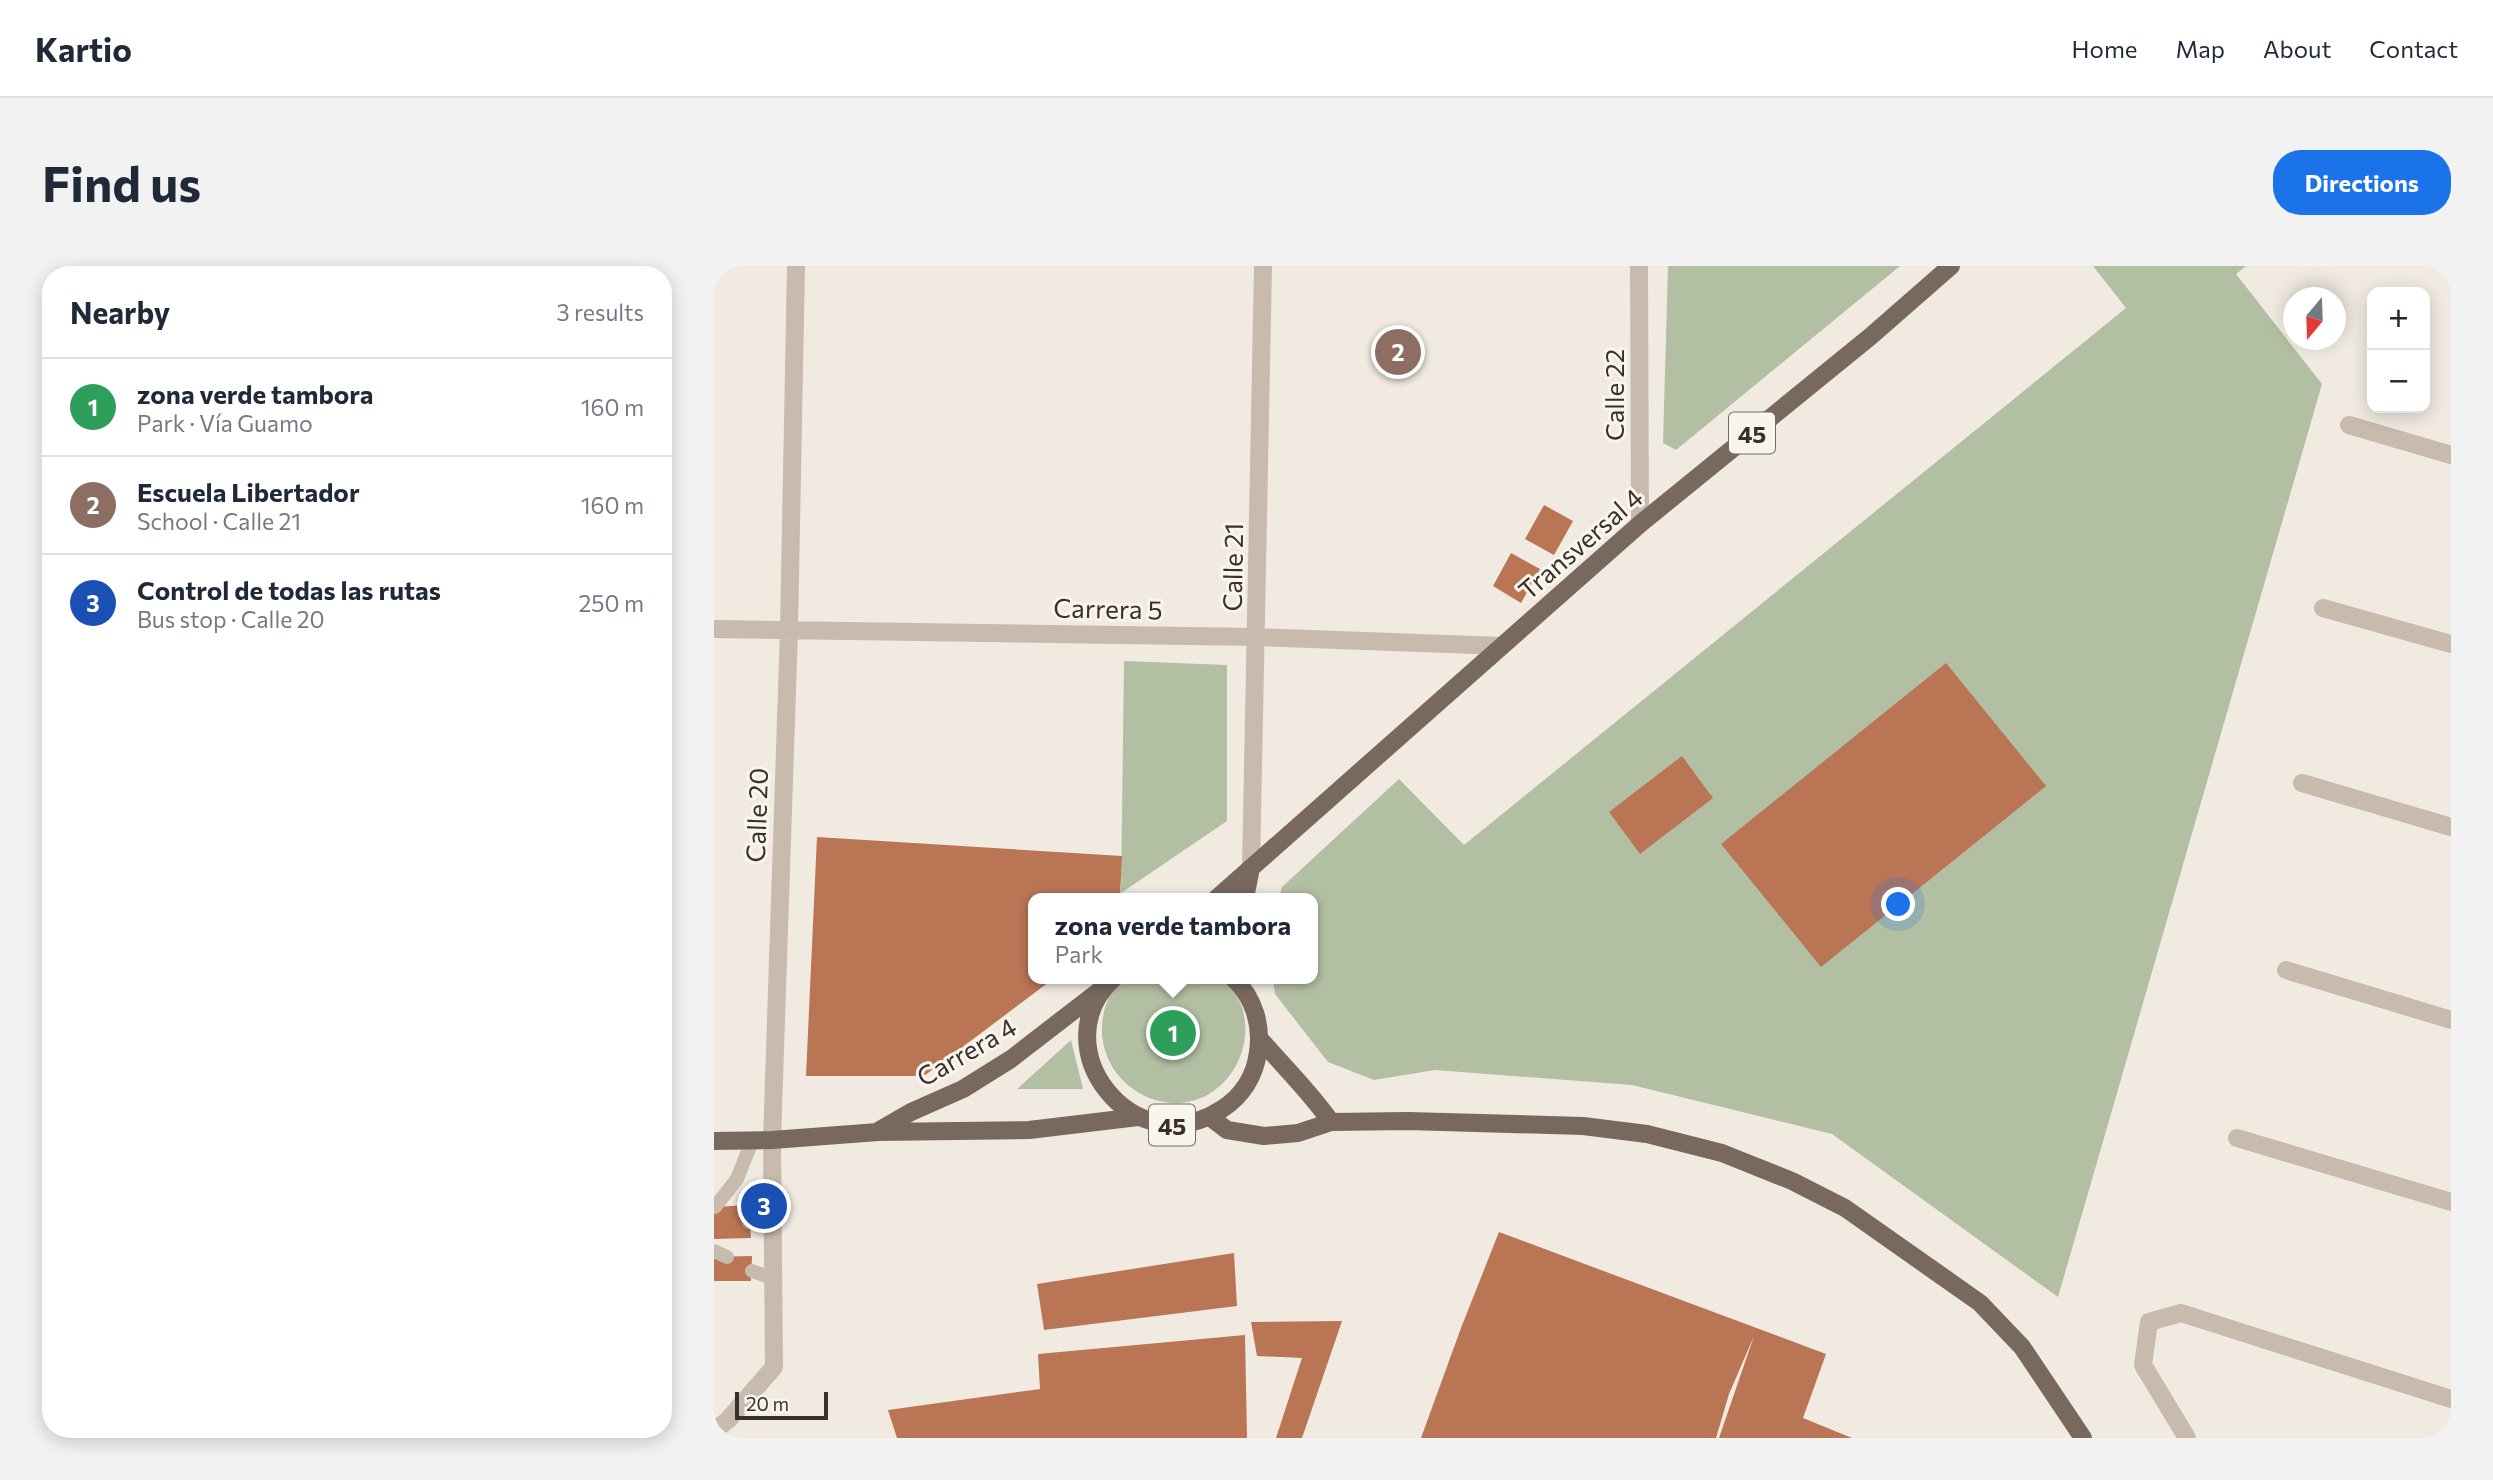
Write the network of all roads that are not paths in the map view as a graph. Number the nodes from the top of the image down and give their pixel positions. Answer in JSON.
{"nodes":[{"id":1,"x":796,"y":266,"type":"edge"},
{"id":2,"x":1263,"y":266,"type":"edge"},
{"id":3,"x":1639,"y":266,"type":"edge"},
{"id":4,"x":1951,"y":266,"type":"edge"},
{"id":5,"x":2349,"y":425,"type":"dead end"},
{"id":6,"x":2451,"y":454,"type":"edge"},
{"id":7,"x":1640,"y":524,"type":"junction"},
{"id":8,"x":2323,"y":608,"type":"dead end"},
{"id":9,"x":714,"y":629,"type":"edge"},
{"id":10,"x":789,"y":629,"type":"junction"},
{"id":11,"x":1257,"y":637,"type":"junction"},
{"id":12,"x":2451,"y":644,"type":"edge"},
{"id":13,"x":1502,"y":646,"type":"junction"},
{"id":14,"x":2302,"y":783,"type":"dead end"},
{"id":15,"x":2451,"y":827,"type":"edge"},
{"id":16,"x":1251,"y":868,"type":"junction"},
{"id":17,"x":1223,"y":893,"type":"edge"},
{"id":18,"x":1246,"y":893,"type":"edge"},
{"id":19,"x":2286,"y":970,"type":"dead end"},
{"id":20,"x":1108,"y":984,"type":"edge"},
{"id":21,"x":1110,"y":984,"type":"edge"},
{"id":22,"x":1238,"y":984,"type":"edge"},
{"id":23,"x":1247,"y":984,"type":"edge"},
{"id":24,"x":1249,"y":998,"type":"junction"},
{"id":25,"x":2451,"y":1020,"type":"edge"},
{"id":26,"x":1260,"y":1039,"type":"junction"},
{"id":27,"x":1138,"y":1117,"type":"junction"},
{"id":28,"x":1210,"y":1117,"type":"junction"},
{"id":29,"x":1331,"y":1122,"type":"junction"},
{"id":30,"x":878,"y":1132,"type":"junction"},
{"id":31,"x":2237,"y":1138,"type":"dead end"},
{"id":32,"x":772,"y":1140,"type":"junction"},
{"id":33,"x":714,"y":1141,"type":"edge"},
{"id":34,"x":752,"y":1141,"type":"junction"},
{"id":35,"x":2451,"y":1202,"type":"edge"},
{"id":36,"x":715,"y":1207,"type":"edge"},
{"id":37,"x":749,"y":1223,"type":"dead end"},
{"id":38,"x":772,"y":1223,"type":"junction"},
{"id":39,"x":752,"y":1271,"type":"dead end"},
{"id":40,"x":772,"y":1278,"type":"junction"},
{"id":41,"x":2451,"y":1399,"type":"edge"},
{"id":42,"x":714,"y":1431,"type":"edge"},
{"id":43,"x":2083,"y":1438,"type":"edge"},
{"id":44,"x":2186,"y":1438,"type":"edge"}],
"edges":[{"from":1,"to":10,"type":"street","name":"Calle 20"},
{"from":2,"to":11,"type":"street","name":"Calle 21"},
{"from":3,"to":7,"type":"street","name":"Calle 22"},
{"from":4,"to":7,"type":"main road","name":"Transversal 4","number":"45"},
{"from":5,"to":6,"type":"street"},
{"from":7,"to":13,"type":"main road","name":"Transversal 4","number":"45"},
{"from":8,"to":12,"type":"street"},
{"from":9,"to":10,"type":"street","name":"Carrera 5"},
{"from":10,"to":11,"type":"street","name":"Carrera 5"},
{"from":10,"to":32,"type":"street","name":"Calle 20"},
{"from":11,"to":13,"type":"street","name":"Carrera 5"},
{"from":11,"to":16,"type":"street","name":"Calle 21"},
{"from":13,"to":16,"type":"main road","name":"Transversal 4","number":"45"},
{"from":14,"to":15,"type":"street"},
{"from":16,"to":17,"type":"main road","number":"45"},
{"from":16,"to":18,"type":"main road"},
{"from":19,"to":25,"type":"street"},
{"from":20,"to":30,"type":"main road","name":"Carrera 4","number":"45"},
{"from":21,"to":27,"type":"main road","number":"45"},
{"from":22,"to":24,"type":"main road","number":"45"},
{"from":23,"to":24,"type":"main road","number":"45"},
{"from":24,"to":26,"type":"main road","number":"45"},
{"from":26,"to":28,"type":"main road","number":"45"},
{"from":26,"to":29,"type":"main road"},
{"from":27,"to":28,"type":"main road","number":"45"},
{"from":27,"to":30,"type":"main road","name":"Carrera 4","number":"45"},
{"from":28,"to":29,"type":"main road"},
{"from":29,"to":43,"type":"main road"},
{"from":30,"to":32,"type":"main road","name":"Carrera 4","number":"45"},
{"from":31,"to":35,"type":"street"},
{"from":32,"to":34,"type":"main road","name":"Carrera 4","number":"45"},
{"from":32,"to":38,"type":"street","name":"Calle 20"},
{"from":33,"to":34,"type":"main road","name":"Carrera 4","number":"45"},
{"from":34,"to":36,"type":"lane"},
{"from":37,"to":38,"type":"lane"},
{"from":38,"to":40,"type":"street","name":"Calle 20"},
{"from":39,"to":40,"type":"lane"},
{"from":40,"to":42,"type":"street","name":"Calle 20"},
{"from":41,"to":44,"type":"street"}]}
